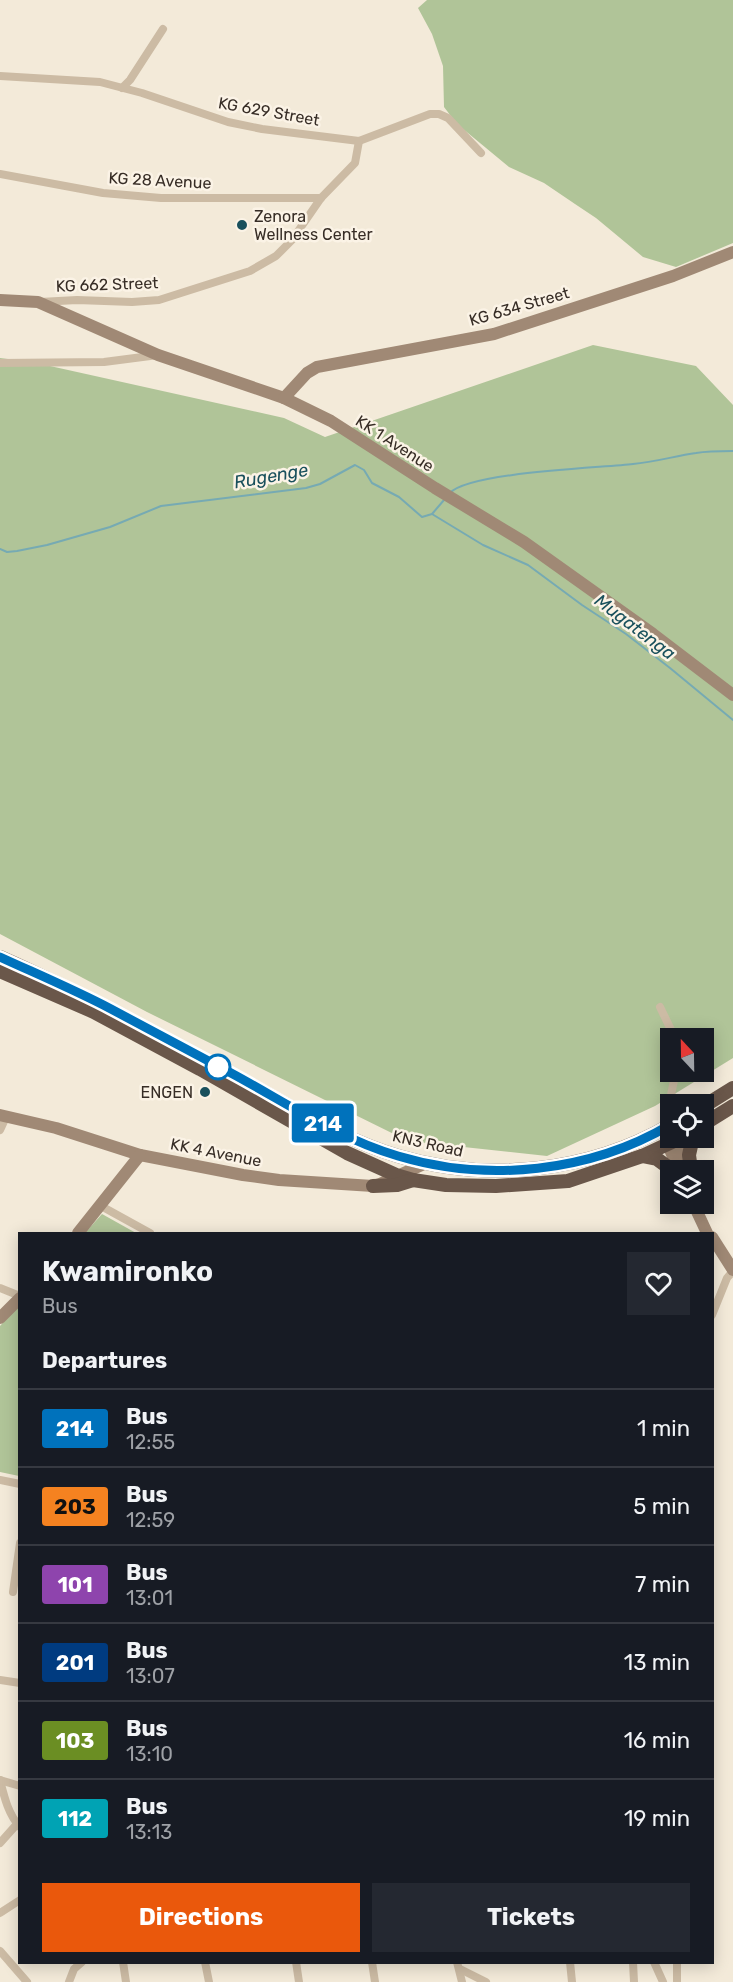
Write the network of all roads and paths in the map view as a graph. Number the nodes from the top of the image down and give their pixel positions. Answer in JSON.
{"nodes":[{"id":1,"x":163,"y":29,"type":"dead end"},
{"id":2,"x":0,"y":76,"type":"edge"},
{"id":3,"x":123,"y":88,"type":"junction"},
{"id":4,"x":359,"y":141,"type":"junction"},
{"id":5,"x":481,"y":153,"type":"dead end"},
{"id":6,"x":0,"y":174,"type":"edge"},
{"id":7,"x":321,"y":198,"type":"junction"},
{"id":8,"x":733,"y":252,"type":"edge"},
{"id":9,"x":0,"y":300,"type":"edge"},
{"id":10,"x":38,"y":302,"type":"junction"},
{"id":11,"x":158,"y":355,"type":"junction"},
{"id":12,"x":0,"y":363,"type":"edge"},
{"id":13,"x":284,"y":398,"type":"junction"},
{"id":14,"x":733,"y":695,"type":"edge"},
{"id":15,"x":0,"y":957,"type":"edge"},
{"id":16,"x":0,"y":971,"type":"edge"},
{"id":17,"x":660,"y":1007,"type":"dead end"},
{"id":18,"x":670,"y":1028,"type":"edge"},
{"id":19,"x":733,"y":1088,"type":"edge"},
{"id":20,"x":714,"y":1100,"type":"edge"},
{"id":21,"x":733,"y":1106,"type":"edge"},
{"id":22,"x":3,"y":1116,"type":"edge"},
{"id":23,"x":714,"y":1118,"type":"edge"},
{"id":24,"x":0,"y":1130,"type":"edge"},
{"id":25,"x":660,"y":1130,"type":"edge"},
{"id":26,"x":660,"y":1148,"type":"edge"},
{"id":27,"x":140,"y":1155,"type":"junction"},
{"id":28,"x":642,"y":1156,"type":"junction"},
{"id":29,"x":660,"y":1161,"type":"edge"},
{"id":30,"x":426,"y":1163,"type":"junction"},
{"id":31,"x":378,"y":1168,"type":"junction"},
{"id":32,"x":396,"y":1175,"type":"junction"},
{"id":33,"x":413,"y":1180,"type":"junction"},
{"id":34,"x":376,"y":1185,"type":"junction"},
{"id":35,"x":100,"y":1206,"type":"junction"},
{"id":36,"x":699,"y":1214,"type":"edge"},
{"id":37,"x":705,"y":1214,"type":"edge"},
{"id":38,"x":79,"y":1232,"type":"edge"},
{"id":39,"x":148,"y":1232,"type":"edge"},
{"id":40,"x":708,"y":1232,"type":"edge"},
{"id":41,"x":709,"y":1232,"type":"edge"},
{"id":42,"x":714,"y":1240,"type":"edge"},
{"id":43,"x":733,"y":1270,"type":"edge"},
{"id":44,"x":0,"y":1288,"type":"edge"},
{"id":45,"x":18,"y":1296,"type":"edge"},
{"id":46,"x":18,"y":1299,"type":"edge"},
{"id":47,"x":714,"y":1310,"type":"edge"},
{"id":48,"x":0,"y":1318,"type":"edge"},
{"id":49,"x":0,"y":1480,"type":"edge"},
{"id":50,"x":18,"y":1484,"type":"edge"},
{"id":51,"x":18,"y":1557,"type":"edge"},
{"id":52,"x":13,"y":1592,"type":"dead end"},
{"id":53,"x":0,"y":1680,"type":"edge"},
{"id":54,"x":18,"y":1683,"type":"edge"},
{"id":55,"x":0,"y":1780,"type":"edge"},
{"id":56,"x":18,"y":1785,"type":"edge"},
{"id":57,"x":18,"y":1826,"type":"edge"},
{"id":58,"x":0,"y":1843,"type":"edge"},
{"id":59,"x":18,"y":1901,"type":"edge"},
{"id":60,"x":0,"y":1912,"type":"edge"},
{"id":61,"x":0,"y":1951,"type":"edge"},
{"id":62,"x":80,"y":1964,"type":"edge"},
{"id":63,"x":123,"y":1964,"type":"edge"},
{"id":64,"x":205,"y":1964,"type":"edge"},
{"id":65,"x":296,"y":1964,"type":"edge"},
{"id":66,"x":372,"y":1964,"type":"edge"},
{"id":67,"x":570,"y":1964,"type":"edge"},
{"id":68,"x":633,"y":1964,"type":"edge"},
{"id":69,"x":655,"y":1964,"type":"edge"},
{"id":70,"x":677,"y":1964,"type":"edge"},
{"id":71,"x":459,"y":1965,"type":"edge"},
{"id":72,"x":27,"y":1982,"type":"edge"},
{"id":73,"x":69,"y":1982,"type":"edge"},
{"id":74,"x":126,"y":1982,"type":"edge"},
{"id":75,"x":209,"y":1982,"type":"edge"},
{"id":76,"x":299,"y":1982,"type":"edge"},
{"id":77,"x":375,"y":1982,"type":"edge"},
{"id":78,"x":462,"y":1982,"type":"edge"},
{"id":79,"x":486,"y":1982,"type":"edge"},
{"id":80,"x":572,"y":1982,"type":"edge"},
{"id":81,"x":634,"y":1982,"type":"edge"},
{"id":82,"x":663,"y":1982,"type":"edge"},
{"id":83,"x":677,"y":1982,"type":"edge"}],
"edges":[{"from":1,"to":3,"type":"street"},
{"from":2,"to":3,"type":"street","name":"KG 629 Street"},
{"from":3,"to":4,"type":"street","name":"KG 629 Street"},
{"from":4,"to":5,"type":"street","name":"KG 629 Street"},
{"from":4,"to":7,"type":"street","name":"KG 662 Street"},
{"from":6,"to":7,"type":"street","name":"KG 28 Avenue"},
{"from":7,"to":10,"type":"street","name":"KG 662 Street"},
{"from":8,"to":13,"type":"main road","name":"KG 634 Street"},
{"from":9,"to":10,"type":"main road","name":"KK 1 Avenue"},
{"from":10,"to":11,"type":"main road","name":"KK 1 Avenue"},
{"from":11,"to":12,"type":"street"},
{"from":11,"to":13,"type":"main road","name":"KK 1 Avenue"},
{"from":13,"to":14,"type":"main road","name":"KK 1 Avenue"},
{"from":15,"to":30,"type":"highway","name":"KN3 Road"},
{"from":16,"to":31,"type":"highway"},
{"from":17,"to":18,"type":"street"},
{"from":19,"to":20,"type":"highway"},
{"from":21,"to":23,"type":"highway"},
{"from":22,"to":24,"type":"street"},
{"from":22,"to":27,"type":"main road","name":"KK 4 Avenue"},
{"from":25,"to":30,"type":"highway","name":"KN3 Road"},
{"from":26,"to":28,"type":"highway"},
{"from":27,"to":34,"type":"main road","name":"KK 4 Avenue"},
{"from":27,"to":35,"type":"main road"},
{"from":28,"to":29,"type":"highway"},
{"from":28,"to":33,"type":"highway"},
{"from":30,"to":32,"type":"main road"},
{"from":31,"to":32,"type":"highway"},
{"from":31,"to":34,"type":"highway"},
{"from":32,"to":33,"type":"highway"},
{"from":32,"to":34,"type":"main road"},
{"from":33,"to":34,"type":"highway"},
{"from":35,"to":38,"type":"main road"},
{"from":35,"to":39,"type":"street"},
{"from":36,"to":40,"type":"main road"},
{"from":37,"to":41,"type":"main road"},
{"from":42,"to":43,"type":"main road"},
{"from":43,"to":47,"type":"street"},
{"from":44,"to":45,"type":"street"},
{"from":46,"to":48,"type":"main road"},
{"from":49,"to":50,"type":"street"},
{"from":51,"to":52,"type":"street"},
{"from":53,"to":54,"type":"street"},
{"from":55,"to":56,"type":"street"},
{"from":55,"to":57,"type":"street"},
{"from":57,"to":58,"type":"street"},
{"from":59,"to":60,"type":"street"},
{"from":61,"to":72,"type":"street"},
{"from":62,"to":73,"type":"street"},
{"from":63,"to":74,"type":"street"},
{"from":64,"to":75,"type":"street"},
{"from":65,"to":76,"type":"street"},
{"from":66,"to":77,"type":"street"},
{"from":67,"to":80,"type":"street"},
{"from":68,"to":81,"type":"street"},
{"from":69,"to":82,"type":"street"},
{"from":70,"to":83,"type":"street"},
{"from":71,"to":78,"type":"street"},
{"from":71,"to":79,"type":"street"}]}
